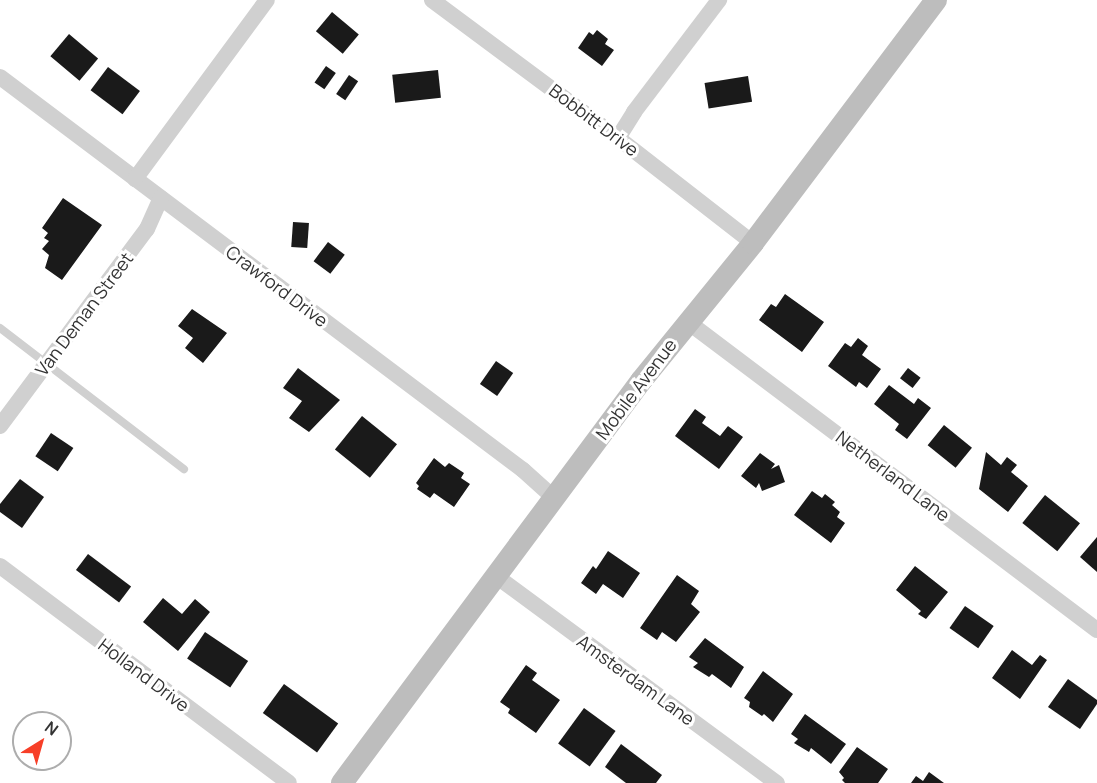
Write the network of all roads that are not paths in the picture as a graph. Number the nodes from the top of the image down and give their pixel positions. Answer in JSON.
{"nodes":[{"id":1,"x":267,"y":0,"type":"edge"},
{"id":2,"x":432,"y":0,"type":"edge"},
{"id":3,"x":719,"y":0,"type":"edge"},
{"id":4,"x":936,"y":0,"type":"edge"},
{"id":5,"x":0,"y":77,"type":"edge"},
{"id":6,"x":618,"y":138,"type":"junction"},
{"id":7,"x":135,"y":178,"type":"junction"},
{"id":8,"x":161,"y":198,"type":"junction"},
{"id":9,"x":753,"y":243,"type":"junction"},
{"id":10,"x":688,"y":322,"type":"junction"},
{"id":11,"x":0,"y":328,"type":"edge"},
{"id":12,"x":48,"y":364,"type":"junction"},
{"id":13,"x":0,"y":426,"type":"edge"},
{"id":14,"x":184,"y":469,"type":"dead end"},
{"id":15,"x":553,"y":497,"type":"junction"},
{"id":16,"x":0,"y":566,"type":"edge"},
{"id":17,"x":496,"y":576,"type":"junction"},
{"id":18,"x":1097,"y":630,"type":"edge"},
{"id":19,"x":289,"y":783,"type":"edge"},
{"id":20,"x":342,"y":783,"type":"edge"},
{"id":21,"x":777,"y":783,"type":"edge"}],
"edges":[{"from":1,"to":7,"type":"street"},
{"from":2,"to":6,"type":"street","name":"Bobbitt Drive"},
{"from":3,"to":6,"type":"street"},
{"from":4,"to":9,"type":"street","name":"Mobile Avenue"},
{"from":5,"to":7,"type":"street","name":"Crawford Drive"},
{"from":6,"to":9,"type":"street","name":"Bobbitt Drive"},
{"from":7,"to":8,"type":"street","name":"Crawford Drive"},
{"from":8,"to":12,"type":"street","name":"Van Deman Street"},
{"from":8,"to":15,"type":"street","name":"Crawford Drive"},
{"from":9,"to":10,"type":"street","name":"Mobile Avenue"},
{"from":10,"to":15,"type":"street","name":"Mobile Avenue"},
{"from":10,"to":18,"type":"street","name":"Netherland Lane"},
{"from":11,"to":12,"type":"lane"},
{"from":12,"to":13,"type":"street","name":"Van Deman Street"},
{"from":12,"to":14,"type":"lane"},
{"from":15,"to":17,"type":"street","name":"Mobile Avenue"},
{"from":16,"to":19,"type":"street","name":"Holland Drive"},
{"from":17,"to":20,"type":"street","name":"Mobile Avenue"},
{"from":17,"to":21,"type":"street","name":"Amsterdam Lane"}]}
